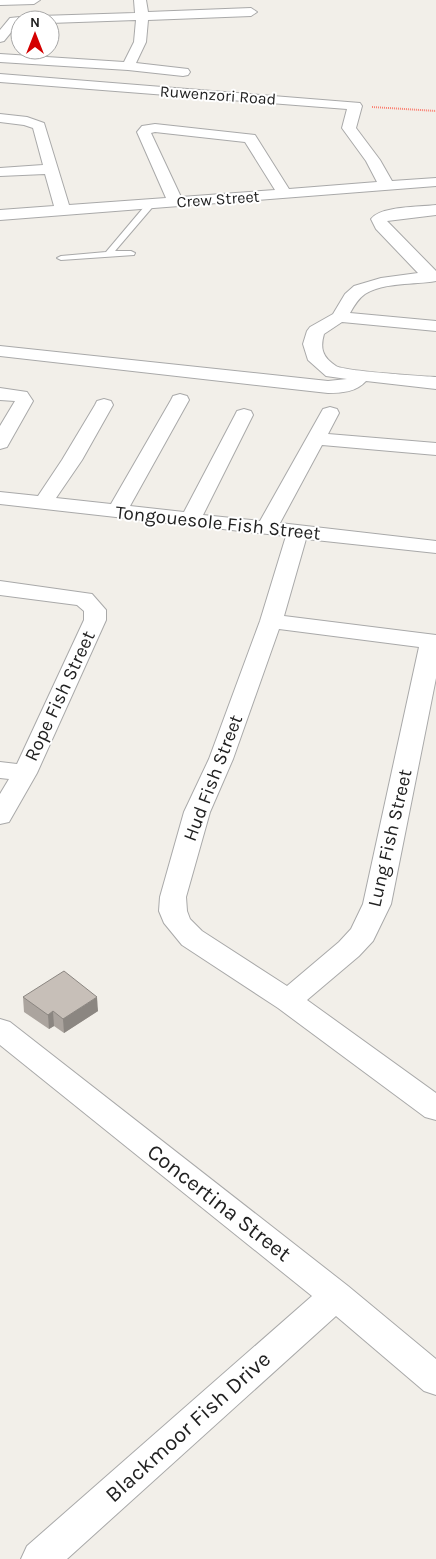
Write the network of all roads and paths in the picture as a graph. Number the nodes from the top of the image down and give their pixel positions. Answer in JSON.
{"nodes":[{"id":1,"x":34,"y":0,"type":"edge"},
{"id":2,"x":140,"y":0,"type":"edge"},
{"id":3,"x":0,"y":1,"type":"edge"},
{"id":4,"x":251,"y":12,"type":"dead end"},
{"id":5,"x":142,"y":17,"type":"junction"},
{"id":6,"x":60,"y":19,"type":"edge"},
{"id":7,"x":10,"y":26,"type":"edge"},
{"id":8,"x":0,"y":38,"type":"edge"},
{"id":9,"x":0,"y":58,"type":"edge"},
{"id":10,"x":128,"y":66,"type":"junction"},
{"id":11,"x":184,"y":72,"type":"dead end"},
{"id":12,"x":0,"y":78,"type":"edge"},
{"id":13,"x":355,"y":106,"type":"junction"},
{"id":14,"x":436,"y":111,"type":"edge"},
{"id":15,"x":0,"y":118,"type":"edge"},
{"id":16,"x":52,"y":169,"type":"junction"},
{"id":17,"x":0,"y":172,"type":"edge"},
{"id":18,"x":436,"y":182,"type":"edge"},
{"id":19,"x":387,"y":186,"type":"junction"},
{"id":20,"x":285,"y":194,"type":"junction"},
{"id":21,"x":176,"y":202,"type":"junction"},
{"id":22,"x":152,"y":203,"type":"junction"},
{"id":23,"x":63,"y":210,"type":"junction"},
{"id":24,"x":436,"y":210,"type":"edge"},
{"id":25,"x":0,"y":215,"type":"edge"},
{"id":26,"x":131,"y":252,"type":"dead end"},
{"id":27,"x":108,"y":254,"type":"junction"},
{"id":28,"x":61,"y":258,"type":"dead end"},
{"id":29,"x":433,"y":277,"type":"edge"},
{"id":30,"x":339,"y":317,"type":"junction"},
{"id":31,"x":436,"y":326,"type":"edge"},
{"id":32,"x":0,"y":351,"type":"edge"},
{"id":33,"x":360,"y":376,"type":"junction"},
{"id":34,"x":436,"y":383,"type":"edge"},
{"id":35,"x":0,"y":394,"type":"edge"},
{"id":36,"x":180,"y":400,"type":"dead end"},
{"id":37,"x":104,"y":405,"type":"dead end"},
{"id":38,"x":330,"y":413,"type":"dead end"},
{"id":39,"x":244,"y":415,"type":"dead end"},
{"id":40,"x":316,"y":439,"type":"junction"},
{"id":41,"x":0,"y":443,"type":"edge"},
{"id":42,"x":436,"y":449,"type":"edge"},
{"id":43,"x":0,"y":498,"type":"edge"},
{"id":44,"x":43,"y":503,"type":"junction"},
{"id":45,"x":117,"y":511,"type":"junction"},
{"id":46,"x":191,"y":520,"type":"junction"},
{"id":47,"x":267,"y":528,"type":"junction"},
{"id":48,"x":298,"y":532,"type":"junction"},
{"id":49,"x":436,"y":548,"type":"edge"},
{"id":50,"x":0,"y":588,"type":"edge"},
{"id":51,"x":271,"y":621,"type":"junction"},
{"id":52,"x":434,"y":641,"type":"edge"},
{"id":53,"x":0,"y":770,"type":"edge"},
{"id":54,"x":25,"y":773,"type":"junction"},
{"id":55,"x":0,"y":816,"type":"edge"},
{"id":56,"x":288,"y":1001,"type":"junction"},
{"id":57,"x":0,"y":1029,"type":"edge"},
{"id":58,"x":436,"y":1109,"type":"edge"},
{"id":59,"x":336,"y":1296,"type":"junction"},
{"id":60,"x":436,"y":1380,"type":"edge"},
{"id":61,"x":40,"y":1559,"type":"edge"}],
"edges":[{"from":1,"to":3,"type":"street"},
{"from":2,"to":5,"type":"street"},
{"from":4,"to":5,"type":"street"},
{"from":5,"to":6,"type":"street"},
{"from":5,"to":10,"type":"street"},
{"from":7,"to":8,"type":"street"},
{"from":9,"to":10,"type":"street"},
{"from":10,"to":11,"type":"street"},
{"from":12,"to":13,"type":"street","name":"Ruwenzori Road"},
{"from":13,"to":14,"type":"path"},
{"from":13,"to":19,"type":"street"},
{"from":15,"to":16,"type":"street"},
{"from":16,"to":17,"type":"street"},
{"from":16,"to":23,"type":"street"},
{"from":18,"to":19,"type":"street","name":"Crew Street"},
{"from":19,"to":20,"type":"street","name":"Crew Street"},
{"from":20,"to":21,"type":"street","name":"Crew Street"},
{"from":20,"to":21,"type":"street"},
{"from":21,"to":22,"type":"street","name":"Crew Street"},
{"from":22,"to":23,"type":"street","name":"Crew Street"},
{"from":22,"to":27,"type":"lane"},
{"from":23,"to":25,"type":"street","name":"Crew Street"},
{"from":24,"to":29,"type":"street"},
{"from":26,"to":27,"type":"lane"},
{"from":27,"to":28,"type":"lane"},
{"from":29,"to":30,"type":"street"},
{"from":30,"to":31,"type":"street"},
{"from":30,"to":33,"type":"street"},
{"from":32,"to":33,"type":"street"},
{"from":33,"to":34,"type":"street"},
{"from":35,"to":41,"type":"street"},
{"from":36,"to":45,"type":"street"},
{"from":37,"to":44,"type":"street"},
{"from":38,"to":40,"type":"street"},
{"from":39,"to":46,"type":"street"},
{"from":40,"to":42,"type":"street"},
{"from":40,"to":47,"type":"street"},
{"from":43,"to":44,"type":"street","name":"Tongouesole Fish Street"},
{"from":44,"to":45,"type":"street","name":"Tongouesole Fish Street"},
{"from":45,"to":46,"type":"street","name":"Tongouesole Fish Street"},
{"from":46,"to":47,"type":"street","name":"Tongouesole Fish Street"},
{"from":47,"to":48,"type":"street","name":"Tongouesole Fish Street"},
{"from":48,"to":49,"type":"street","name":"Tongouesole Fish Street"},
{"from":48,"to":51,"type":"street","name":"Hud Fish Street"},
{"from":50,"to":54,"type":"street","name":"Rope Fish Street"},
{"from":51,"to":52,"type":"street"},
{"from":51,"to":56,"type":"street","name":"Hud Fish Street"},
{"from":52,"to":56,"type":"street","name":"Lung Fish Street"},
{"from":53,"to":54,"type":"street"},
{"from":54,"to":55,"type":"street","name":"Rope Fish Street"},
{"from":56,"to":58,"type":"street","name":"Hud Fish Street"},
{"from":57,"to":59,"type":"street","name":"Concertina Street"},
{"from":59,"to":60,"type":"street","name":"Concertina Street"},
{"from":59,"to":61,"type":"street","name":"Blackmoor Fish Drive"}]}
